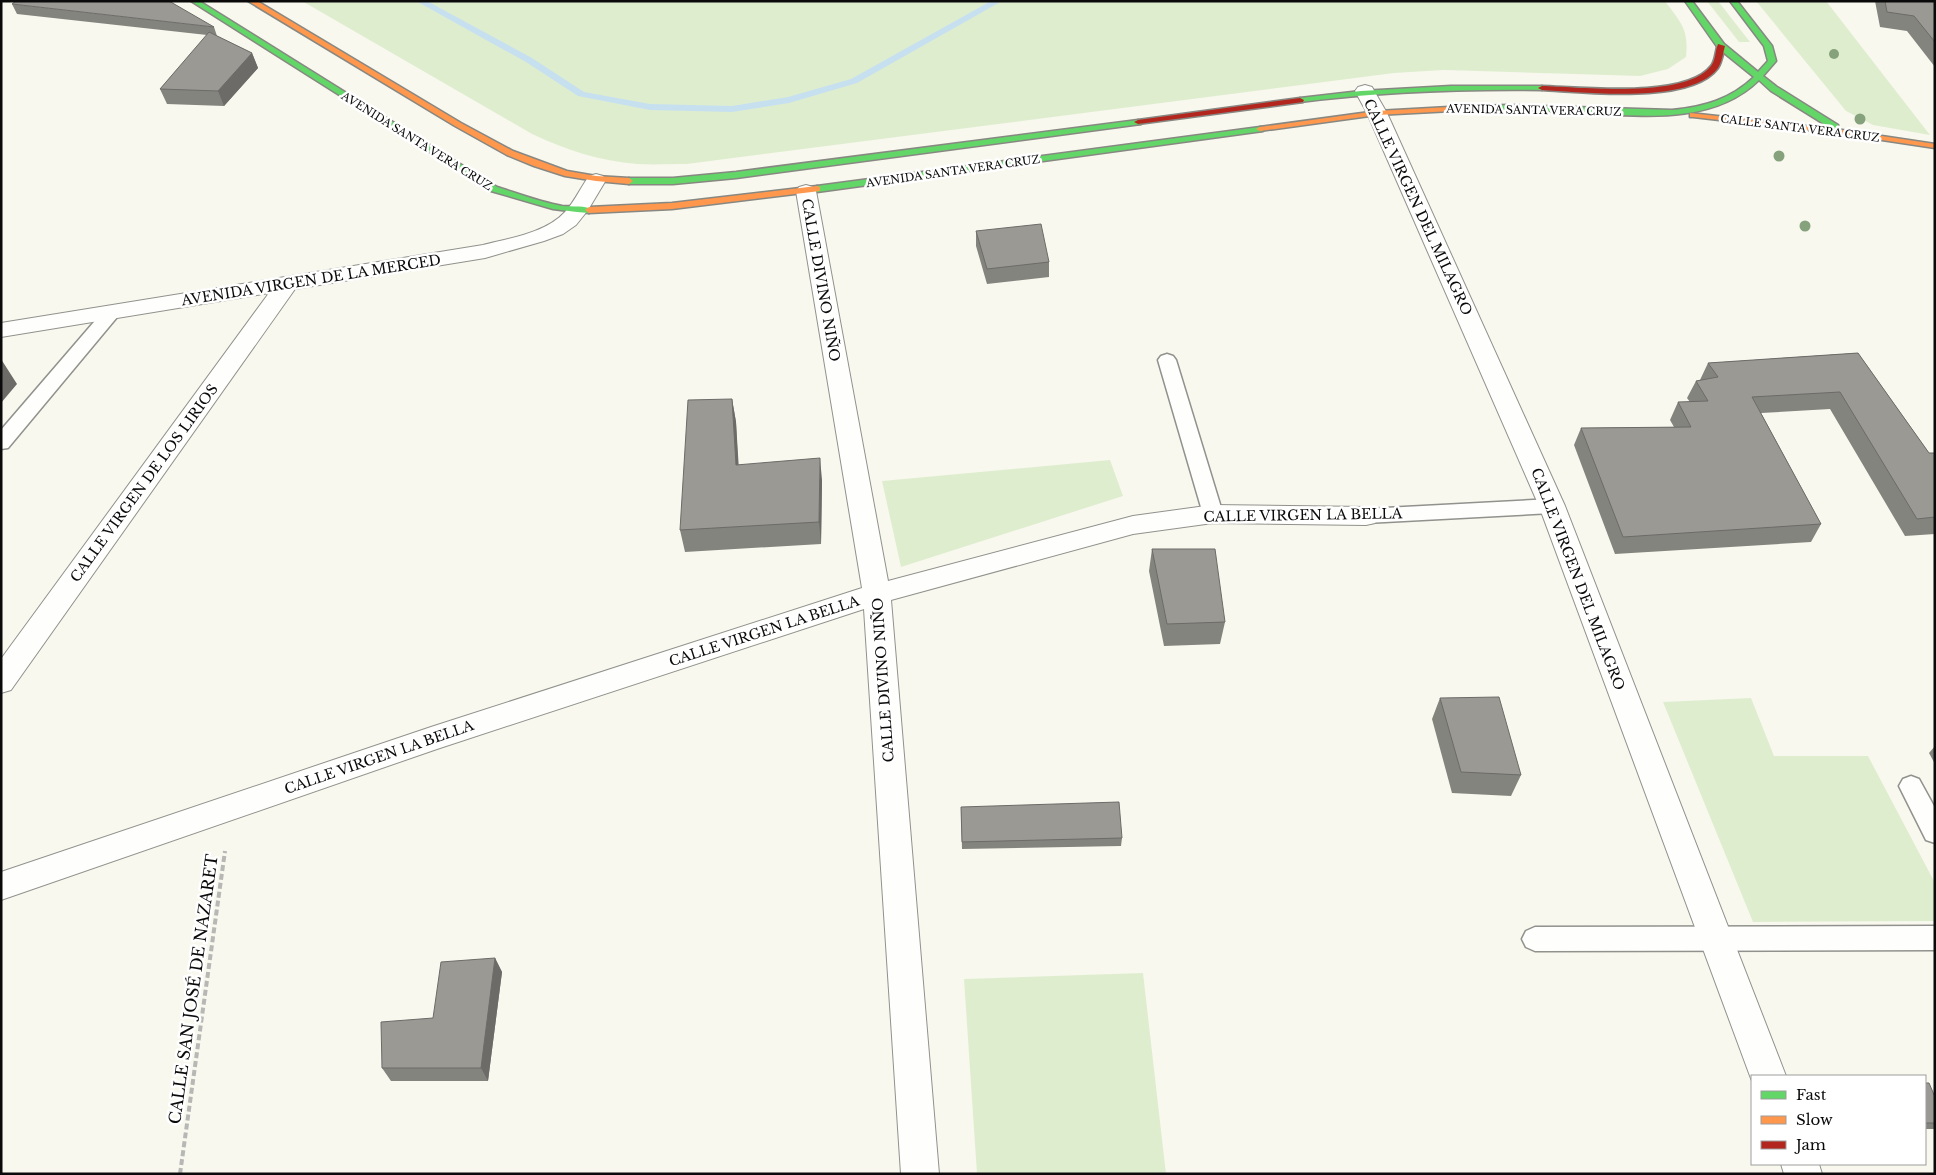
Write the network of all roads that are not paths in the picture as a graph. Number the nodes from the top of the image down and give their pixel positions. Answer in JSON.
{"nodes":[{"id":1,"x":194,"y":1,"type":"edge"},
{"id":2,"x":251,"y":1,"type":"edge"},
{"id":3,"x":1688,"y":1,"type":"edge"},
{"id":4,"x":1733,"y":1,"type":"edge"},
{"id":5,"x":1721,"y":46,"type":"junction"},
{"id":6,"x":1759,"y":78,"type":"junction"},
{"id":7,"x":1371,"y":102,"type":"junction"},
{"id":8,"x":1665,"y":113,"type":"junction"},
{"id":9,"x":1842,"y":132,"type":"junction"},
{"id":10,"x":1935,"y":146,"type":"edge"},
{"id":11,"x":596,"y":180,"type":"junction"},
{"id":12,"x":806,"y":191,"type":"junction"},
{"id":13,"x":577,"y":210,"type":"junction"},
{"id":14,"x":287,"y":284,"type":"junction"},
{"id":15,"x":112,"y":312,"type":"junction"},
{"id":16,"x":1,"y":330,"type":"edge"},
{"id":17,"x":1167,"y":360,"type":"dead end"},
{"id":18,"x":1,"y":443,"type":"edge"},
{"id":19,"x":1552,"y":506,"type":"junction"},
{"id":20,"x":1213,"y":514,"type":"junction"},
{"id":21,"x":1366,"y":516,"type":"joint"},
{"id":22,"x":877,"y":594,"type":"junction"},
{"id":23,"x":1,"y":682,"type":"edge"},
{"id":24,"x":1911,"y":786,"type":"dead end"},
{"id":25,"x":1935,"y":832,"type":"edge"},
{"id":26,"x":1,"y":886,"type":"edge"},
{"id":27,"x":1935,"y":938,"type":"edge"},
{"id":28,"x":1535,"y":939,"type":"dead end"},
{"id":29,"x":1717,"y":939,"type":"junction"},
{"id":30,"x":1768,"y":1075,"type":"edge"},
{"id":31,"x":920,"y":1174,"type":"edge"}],
"edges":[{"from":1,"to":13,"type":"main road","name":"AVENIDA SANTA VERA CRUZ"},
{"from":2,"to":11,"type":"main road","name":"AVENIDA SANTA VERA CRUZ"},
{"from":3,"to":5,"type":"main road"},
{"from":4,"to":6,"type":"main road"},
{"from":5,"to":6,"type":"main road"},
{"from":5,"to":7,"type":"main road","name":"AVENIDA SANTA VERA CRUZ"},
{"from":6,"to":8,"type":"main road","name":"AVENIDA SANTA VERA CRUZ"},
{"from":6,"to":9,"type":"main road"},
{"from":7,"to":8,"type":"main road","name":"AVENIDA SANTA VERA CRUZ"},
{"from":7,"to":11,"type":"main road","name":"AVENIDA SANTA VERA CRUZ"},
{"from":7,"to":12,"type":"main road","name":"AVENIDA SANTA VERA CRUZ"},
{"from":7,"to":19,"type":"street","name":"CALLE VIRGEN DEL MILAGRO"},
{"from":8,"to":9,"type":"main road","name":"CALLE SANTA VERA CRUZ"},
{"from":9,"to":10,"type":"main road","name":"CALLE SANTA VERA CRUZ"},
{"from":11,"to":13,"type":"street","name":"AVENIDA VIRGEN DE LA MERCED"},
{"from":12,"to":13,"type":"main road","name":"AVENIDA SANTA VERA CRUZ"},
{"from":12,"to":22,"type":"street","name":"CALLE DIVINO NIÑO"},
{"from":13,"to":14,"type":"street","name":"AVENIDA VIRGEN DE LA MERCED"},
{"from":14,"to":15,"type":"street","name":"AVENIDA VIRGEN DE LA MERCED"},
{"from":14,"to":23,"type":"street","name":"CALLE VIRGEN DE LOS LIRIOS"},
{"from":15,"to":16,"type":"street","name":"AVENIDA VIRGEN DE LA MERCED"},
{"from":15,"to":18,"type":"lane"},
{"from":17,"to":20,"type":"lane"},
{"from":19,"to":21,"type":"lane","name":"CALLE VIRGEN LA BELLA"},
{"from":19,"to":29,"type":"street","name":"CALLE VIRGEN DEL MILAGRO"},
{"from":20,"to":21,"type":"street","name":"CALLE VIRGEN LA BELLA"},
{"from":20,"to":22,"type":"street","name":"CALLE VIRGEN LA BELLA"},
{"from":22,"to":26,"type":"street","name":"CALLE VIRGEN LA BELLA"},
{"from":22,"to":31,"type":"street","name":"CALLE DIVINO NIÑO"},
{"from":24,"to":25,"type":"lane"},
{"from":27,"to":29,"type":"lane"},
{"from":28,"to":29,"type":"lane"},
{"from":29,"to":30,"type":"street","name":"CALLE VIRGEN DEL MILAGRO"}]}
